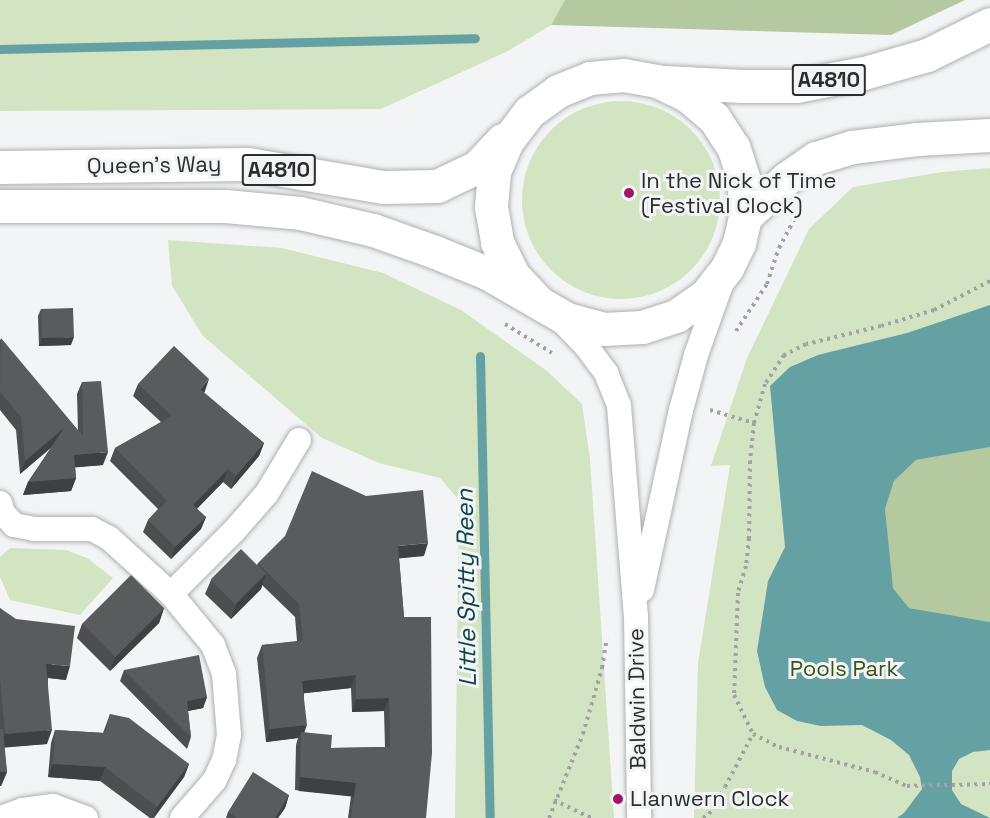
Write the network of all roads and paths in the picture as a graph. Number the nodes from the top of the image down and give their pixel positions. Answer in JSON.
{"nodes":[{"id":1,"x":990,"y":24,"type":"edge"},
{"id":2,"x":657,"y":81,"type":"junction"},
{"id":3,"x":529,"y":112,"type":"junction"},
{"id":4,"x":990,"y":135,"type":"edge"},
{"id":5,"x":0,"y":167,"type":"edge"},
{"id":6,"x":0,"y":206,"type":"edge"},
{"id":7,"x":745,"y":217,"type":"junction"},
{"id":8,"x":728,"y":268,"type":"junction"},
{"id":9,"x":990,"y":281,"type":"edge"},
{"id":10,"x":545,"y":306,"type":"junction"},
{"id":11,"x":706,"y":421,"type":"dead end"},
{"id":12,"x":754,"y":423,"type":"junction"},
{"id":13,"x":299,"y":440,"type":"dead end"},
{"id":14,"x":0,"y":503,"type":"edge"},
{"id":15,"x":7,"y":531,"type":"edge"},
{"id":16,"x":171,"y":594,"type":"junction"},
{"id":17,"x":636,"y":616,"type":"junction"},
{"id":18,"x":607,"y":635,"type":"dead end"},
{"id":19,"x":753,"y":734,"type":"junction"},
{"id":20,"x":990,"y":784,"type":"edge"},
{"id":21,"x":554,"y":800,"type":"junction"},
{"id":22,"x":1,"y":818,"type":"edge"},
{"id":23,"x":86,"y":818,"type":"edge"},
{"id":24,"x":182,"y":818,"type":"edge"},
{"id":25,"x":549,"y":818,"type":"edge"},
{"id":26,"x":591,"y":818,"type":"edge"},
{"id":27,"x":639,"y":818,"type":"edge"},
{"id":28,"x":703,"y":818,"type":"edge"}],
"edges":[{"from":1,"to":2,"type":"main road","name":"Queen's Way","number":"A4810"},
{"from":2,"to":3,"type":"main road","name":"Queen's Way"},
{"from":2,"to":7,"type":"main road","name":"Queen's Way"},
{"from":3,"to":5,"type":"main road","name":"Queen's Way","number":"A4810"},
{"from":3,"to":10,"type":"main road","name":"Queen's Way"},
{"from":4,"to":7,"type":"main road"},
{"from":6,"to":10,"type":"main road","name":"Queen's Way","number":"A4810"},
{"from":7,"to":8,"type":"main road","name":"Queen's Way"},
{"from":8,"to":10,"type":"main road","name":"Queen's Way"},
{"from":8,"to":17,"type":"street"},
{"from":9,"to":12,"type":"path"},
{"from":10,"to":17,"type":"street"},
{"from":11,"to":12,"type":"path"},
{"from":12,"to":19,"type":"path"},
{"from":13,"to":16,"type":"street"},
{"from":14,"to":15,"type":"street"},
{"from":15,"to":16,"type":"street"},
{"from":16,"to":24,"type":"street"},
{"from":17,"to":27,"type":"street","name":"Baldwin Drive"},
{"from":18,"to":21,"type":"path"},
{"from":19,"to":20,"type":"path"},
{"from":19,"to":28,"type":"path"},
{"from":21,"to":25,"type":"path"},
{"from":21,"to":26,"type":"path"},
{"from":22,"to":23,"type":"street"}]}
